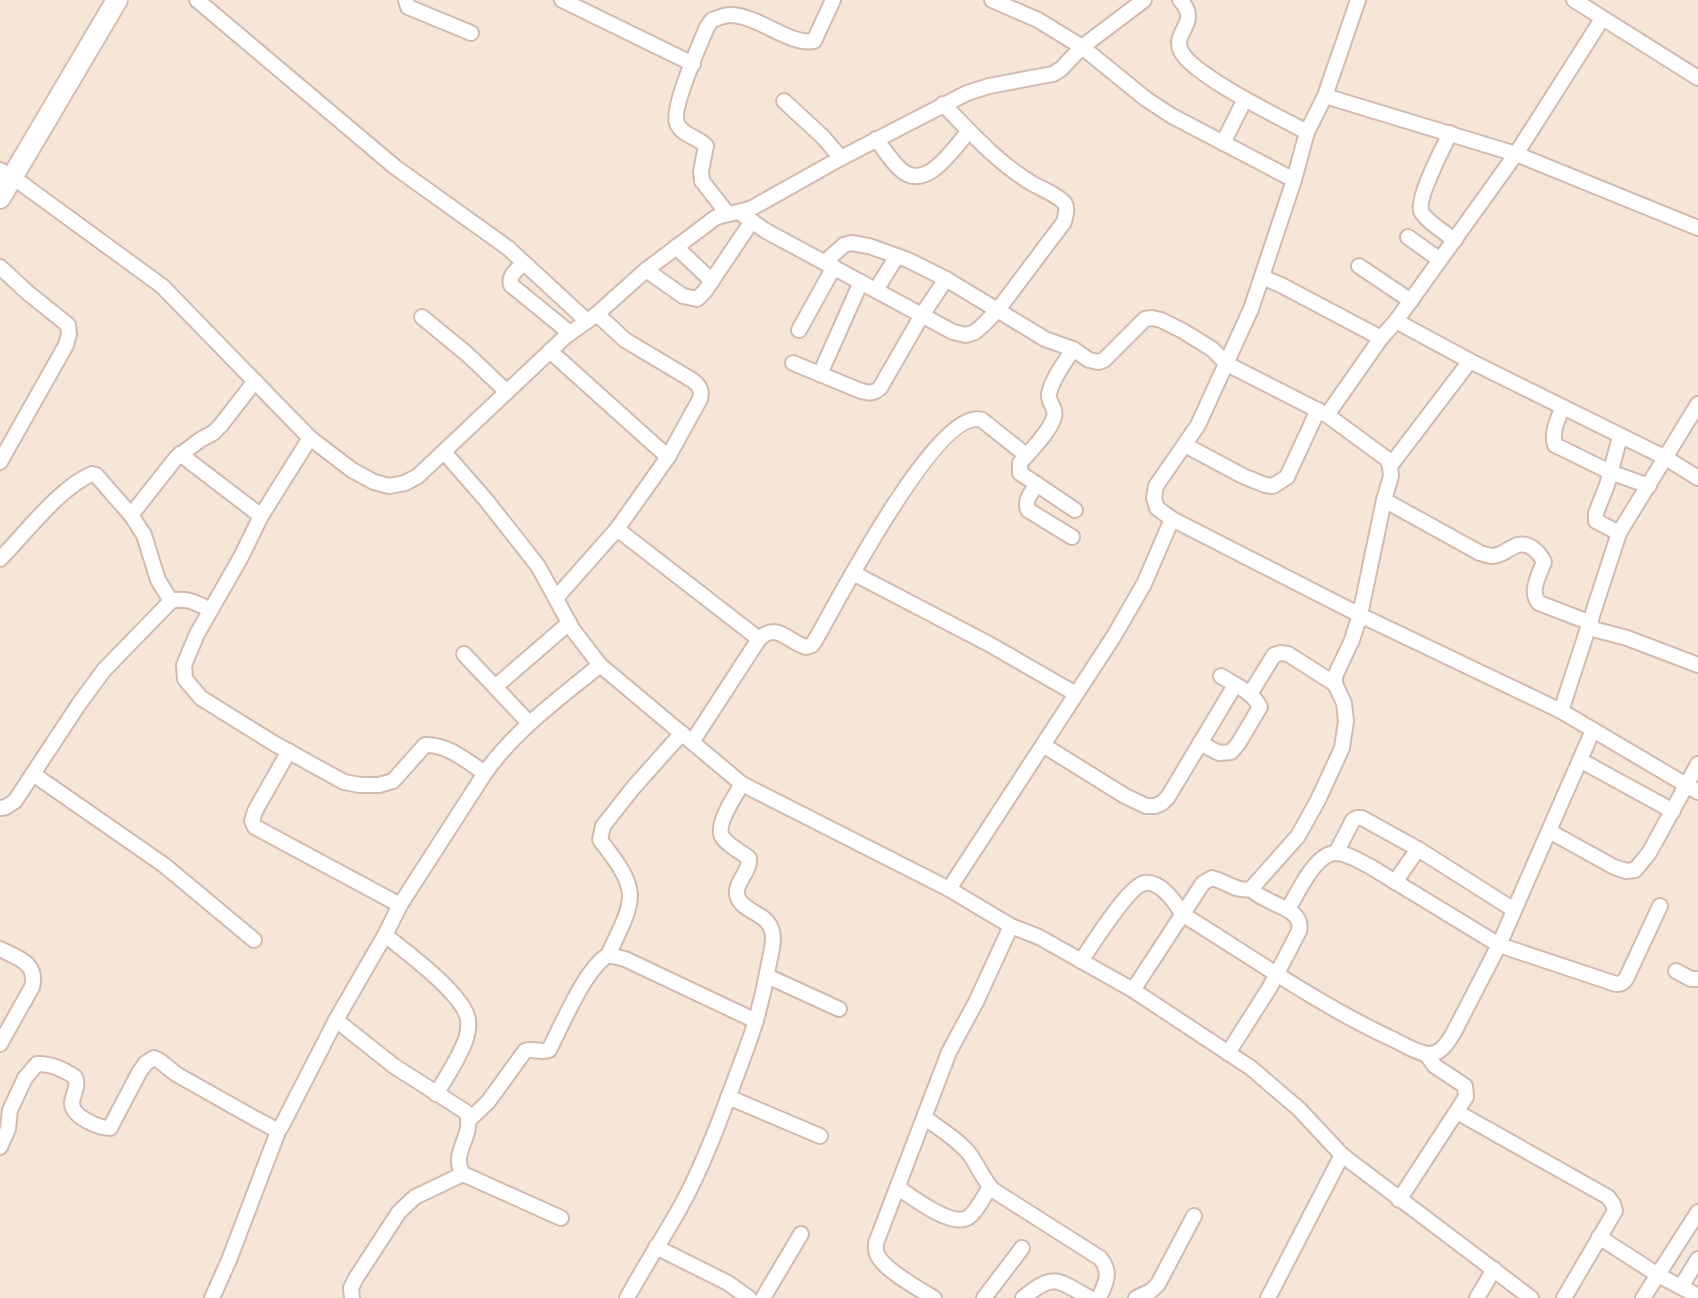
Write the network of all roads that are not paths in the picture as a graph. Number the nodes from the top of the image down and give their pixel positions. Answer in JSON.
{"nodes":[{"id":1,"x":117,"y":0,"type":"edge"},
{"id":2,"x":197,"y":0,"type":"edge"},
{"id":3,"x":406,"y":0,"type":"edge"},
{"id":4,"x":562,"y":0,"type":"edge"},
{"id":5,"x":833,"y":0,"type":"edge"},
{"id":6,"x":992,"y":0,"type":"edge"},
{"id":7,"x":1144,"y":0,"type":"edge"},
{"id":8,"x":1180,"y":0,"type":"edge"},
{"id":9,"x":1358,"y":0,"type":"edge"},
{"id":10,"x":1574,"y":0,"type":"edge"},
{"id":11,"x":1602,"y":19,"type":"junction"},
{"id":12,"x":471,"y":33,"type":"dead end"},
{"id":13,"x":1082,"y":47,"type":"junction"},
{"id":14,"x":693,"y":64,"type":"junction"},
{"id":15,"x":1698,"y":78,"type":"edge"},
{"id":16,"x":1325,"y":96,"type":"junction"},
{"id":17,"x":1245,"y":99,"type":"junction"},
{"id":18,"x":784,"y":101,"type":"dead end"},
{"id":19,"x":943,"y":104,"type":"junction"},
{"id":20,"x":969,"y":131,"type":"junction"},
{"id":21,"x":1307,"y":132,"type":"junction"},
{"id":22,"x":1450,"y":133,"type":"junction"},
{"id":23,"x":876,"y":139,"type":"junction"},
{"id":24,"x":1223,"y":143,"type":"junction"},
{"id":25,"x":1516,"y":154,"type":"junction"},
{"id":26,"x":841,"y":158,"type":"junction"},
{"id":27,"x":7,"y":174,"type":"edge"},
{"id":28,"x":1294,"y":180,"type":"junction"},
{"id":29,"x":0,"y":198,"type":"edge"},
{"id":30,"x":740,"y":216,"type":"junction"},
{"id":31,"x":1698,"y":228,"type":"edge"},
{"id":32,"x":1408,"y":237,"type":"dead end"},
{"id":33,"x":1455,"y":240,"type":"junction"},
{"id":34,"x":676,"y":247,"type":"junction"},
{"id":35,"x":897,"y":256,"type":"junction"},
{"id":36,"x":1440,"y":260,"type":"junction"},
{"id":37,"x":524,"y":263,"type":"junction"},
{"id":38,"x":830,"y":264,"type":"junction"},
{"id":39,"x":1359,"y":266,"type":"dead end"},
{"id":40,"x":0,"y":267,"type":"edge"},
{"id":41,"x":646,"y":270,"type":"junction"},
{"id":42,"x":1262,"y":277,"type":"junction"},
{"id":43,"x":946,"y":279,"type":"junction"},
{"id":44,"x":712,"y":281,"type":"junction"},
{"id":45,"x":861,"y":282,"type":"junction"},
{"id":46,"x":876,"y":290,"type":"junction"},
{"id":47,"x":1411,"y":301,"type":"junction"},
{"id":48,"x":997,"y":311,"type":"junction"},
{"id":49,"x":922,"y":315,"type":"junction"},
{"id":50,"x":422,"y":317,"type":"dead end"},
{"id":51,"x":592,"y":317,"type":"junction"},
{"id":52,"x":1396,"y":321,"type":"junction"},
{"id":53,"x":799,"y":330,"type":"dead end"},
{"id":54,"x":570,"y":333,"type":"junction"},
{"id":55,"x":1381,"y":338,"type":"junction"},
{"id":56,"x":1073,"y":349,"type":"junction"},
{"id":57,"x":550,"y":351,"type":"junction"},
{"id":58,"x":1470,"y":361,"type":"junction"},
{"id":59,"x":793,"y":363,"type":"dead end"},
{"id":60,"x":1227,"y":364,"type":"junction"},
{"id":61,"x":820,"y":374,"type":"junction"},
{"id":62,"x":255,"y":381,"type":"junction"},
{"id":63,"x":507,"y":392,"type":"junction"},
{"id":64,"x":1698,"y":404,"type":"edge"},
{"id":65,"x":1562,"y":408,"type":"junction"},
{"id":66,"x":1322,"y":413,"type":"junction"},
{"id":67,"x":1684,"y":427,"type":"junction"},
{"id":68,"x":1620,"y":437,"type":"junction"},
{"id":69,"x":1698,"y":437,"type":"edge"},
{"id":70,"x":310,"y":438,"type":"junction"},
{"id":71,"x":1185,"y":445,"type":"junction"},
{"id":72,"x":444,"y":452,"type":"junction"},
{"id":73,"x":180,"y":454,"type":"junction"},
{"id":74,"x":1026,"y":455,"type":"junction"},
{"id":75,"x":668,"y":457,"type":"junction"},
{"id":76,"x":1666,"y":458,"type":"junction"},
{"id":77,"x":0,"y":462,"type":"edge"},
{"id":78,"x":1390,"y":466,"type":"junction"},
{"id":79,"x":1610,"y":472,"type":"junction"},
{"id":80,"x":1698,"y":478,"type":"edge"},
{"id":81,"x":1037,"y":484,"type":"junction"},
{"id":82,"x":1649,"y":486,"type":"junction"},
{"id":83,"x":1384,"y":500,"type":"junction"},
{"id":84,"x":1075,"y":510,"type":"dead end"},
{"id":85,"x":131,"y":515,"type":"junction"},
{"id":86,"x":261,"y":516,"type":"junction"},
{"id":87,"x":1172,"y":519,"type":"junction"},
{"id":88,"x":617,"y":529,"type":"junction"},
{"id":89,"x":1619,"y":533,"type":"junction"},
{"id":90,"x":1072,"y":537,"type":"dead end"},
{"id":91,"x":7,"y":543,"type":"edge"},
{"id":92,"x":0,"y":559,"type":"edge"},
{"id":93,"x":853,"y":573,"type":"junction"},
{"id":94,"x":556,"y":598,"type":"junction"},
{"id":95,"x":171,"y":601,"type":"junction"},
{"id":96,"x":211,"y":610,"type":"junction"},
{"id":97,"x":1360,"y":615,"type":"junction"},
{"id":98,"x":569,"y":623,"type":"junction"},
{"id":99,"x":1590,"y":626,"type":"junction"},
{"id":100,"x":759,"y":639,"type":"junction"},
{"id":101,"x":464,"y":654,"type":"dead end"},
{"id":102,"x":600,"y":665,"type":"junction"},
{"id":103,"x":1698,"y":665,"type":"edge"},
{"id":104,"x":1221,"y":676,"type":"dead end"},
{"id":105,"x":1335,"y":684,"type":"junction"},
{"id":106,"x":1235,"y":685,"type":"junction"},
{"id":107,"x":495,"y":687,"type":"junction"},
{"id":108,"x":1076,"y":694,"type":"junction"},
{"id":109,"x":1250,"y":694,"type":"junction"},
{"id":110,"x":1561,"y":711,"type":"junction"},
{"id":111,"x":529,"y":723,"type":"junction"},
{"id":112,"x":1593,"y":730,"type":"junction"},
{"id":113,"x":687,"y":738,"type":"junction"},
{"id":114,"x":1200,"y":743,"type":"junction"},
{"id":115,"x":1043,"y":745,"type":"junction"},
{"id":116,"x":289,"y":751,"type":"junction"},
{"id":117,"x":1580,"y":760,"type":"junction"},
{"id":118,"x":1698,"y":764,"type":"edge"},
{"id":119,"x":485,"y":773,"type":"junction"},
{"id":120,"x":33,"y":774,"type":"junction"},
{"id":121,"x":742,"y":784,"type":"junction"},
{"id":122,"x":1692,"y":789,"type":"edge"},
{"id":123,"x":0,"y":808,"type":"edge"},
{"id":124,"x":1673,"y":811,"type":"junction"},
{"id":125,"x":1549,"y":831,"type":"junction"},
{"id":126,"x":1418,"y":849,"type":"junction"},
{"id":127,"x":1336,"y":853,"type":"junction"},
{"id":128,"x":1395,"y":882,"type":"junction"},
{"id":129,"x":949,"y":889,"type":"junction"},
{"id":130,"x":1251,"y":889,"type":"junction"},
{"id":131,"x":400,"y":905,"type":"junction"},
{"id":132,"x":1660,"y":906,"type":"dead end"},
{"id":133,"x":1288,"y":909,"type":"junction"},
{"id":134,"x":1514,"y":910,"type":"junction"},
{"id":135,"x":1182,"y":914,"type":"junction"},
{"id":136,"x":1011,"y":926,"type":"junction"},
{"id":137,"x":385,"y":935,"type":"junction"},
{"id":138,"x":254,"y":940,"type":"dead end"},
{"id":139,"x":1499,"y":945,"type":"junction"},
{"id":140,"x":0,"y":949,"type":"edge"},
{"id":141,"x":608,"y":955,"type":"junction"},
{"id":142,"x":1081,"y":961,"type":"junction"},
{"id":143,"x":1676,"y":971,"type":"dead end"},
{"id":144,"x":1276,"y":975,"type":"junction"},
{"id":145,"x":767,"y":976,"type":"junction"},
{"id":146,"x":1698,"y":979,"type":"edge"},
{"id":147,"x":1133,"y":990,"type":"junction"},
{"id":148,"x":839,"y":1009,"type":"dead end"},
{"id":149,"x":336,"y":1020,"type":"junction"},
{"id":150,"x":756,"y":1021,"type":"junction"},
{"id":151,"x":0,"y":1044,"type":"edge"},
{"id":152,"x":1228,"y":1053,"type":"junction"},
{"id":153,"x":1426,"y":1054,"type":"junction"},
{"id":154,"x":436,"y":1094,"type":"junction"},
{"id":155,"x":728,"y":1097,"type":"junction"},
{"id":156,"x":1457,"y":1112,"type":"junction"},
{"id":157,"x":925,"y":1118,"type":"junction"},
{"id":158,"x":469,"y":1120,"type":"junction"},
{"id":159,"x":4,"y":1126,"type":"edge"},
{"id":160,"x":279,"y":1129,"type":"junction"},
{"id":161,"x":820,"y":1136,"type":"dead end"},
{"id":162,"x":0,"y":1147,"type":"edge"},
{"id":163,"x":1342,"y":1155,"type":"junction"},
{"id":164,"x":463,"y":1174,"type":"junction"},
{"id":165,"x":897,"y":1187,"type":"junction"},
{"id":166,"x":990,"y":1187,"type":"junction"},
{"id":167,"x":1399,"y":1200,"type":"junction"},
{"id":168,"x":1698,"y":1212,"type":"edge"},
{"id":169,"x":1194,"y":1216,"type":"dead end"},
{"id":170,"x":561,"y":1218,"type":"dead end"},
{"id":171,"x":801,"y":1234,"type":"dead end"},
{"id":172,"x":1599,"y":1237,"type":"junction"},
{"id":173,"x":656,"y":1247,"type":"junction"},
{"id":174,"x":1022,"y":1248,"type":"dead end"},
{"id":175,"x":1698,"y":1259,"type":"edge"},
{"id":176,"x":1494,"y":1269,"type":"junction"},
{"id":177,"x":1658,"y":1275,"type":"junction"},
{"id":178,"x":1681,"y":1287,"type":"junction"},
{"id":179,"x":916,"y":1294,"type":"edge"},
{"id":180,"x":1698,"y":1296,"type":"edge"},
{"id":181,"x":212,"y":1298,"type":"edge"},
{"id":182,"x":352,"y":1298,"type":"edge"},
{"id":183,"x":627,"y":1298,"type":"edge"},
{"id":184,"x":749,"y":1298,"type":"edge"},
{"id":185,"x":763,"y":1298,"type":"edge"},
{"id":186,"x":934,"y":1298,"type":"edge"},
{"id":187,"x":984,"y":1298,"type":"edge"},
{"id":188,"x":1023,"y":1298,"type":"edge"},
{"id":189,"x":1090,"y":1298,"type":"edge"},
{"id":190,"x":1099,"y":1298,"type":"edge"},
{"id":191,"x":1136,"y":1298,"type":"edge"},
{"id":192,"x":1268,"y":1298,"type":"edge"},
{"id":193,"x":1477,"y":1298,"type":"edge"},
{"id":194,"x":1531,"y":1298,"type":"edge"},
{"id":195,"x":1564,"y":1298,"type":"edge"},
{"id":196,"x":1643,"y":1298,"type":"edge"}],
"edges":[{"from":1,"to":27,"type":"main road"},
{"from":2,"to":37,"type":"street"},
{"from":3,"to":12,"type":"street"},
{"from":4,"to":14,"type":"street"},
{"from":5,"to":14,"type":"street"},
{"from":6,"to":13,"type":"street"},
{"from":7,"to":13,"type":"street"},
{"from":8,"to":17,"type":"street"},
{"from":9,"to":16,"type":"street"},
{"from":10,"to":11,"type":"street"},
{"from":11,"to":15,"type":"street"},
{"from":11,"to":25,"type":"street"},
{"from":13,"to":19,"type":"street"},
{"from":13,"to":24,"type":"street"},
{"from":14,"to":30,"type":"street"},
{"from":16,"to":21,"type":"street"},
{"from":16,"to":22,"type":"street"},
{"from":17,"to":21,"type":"street"},
{"from":17,"to":24,"type":"street"},
{"from":18,"to":26,"type":"street"},
{"from":19,"to":20,"type":"street"},
{"from":19,"to":23,"type":"street"},
{"from":20,"to":23,"type":"street"},
{"from":20,"to":48,"type":"street"},
{"from":21,"to":28,"type":"street"},
{"from":22,"to":25,"type":"street"},
{"from":22,"to":33,"type":"street"},
{"from":23,"to":26,"type":"street"},
{"from":24,"to":28,"type":"street"},
{"from":25,"to":31,"type":"street"},
{"from":25,"to":33,"type":"street"},
{"from":26,"to":30,"type":"street"},
{"from":27,"to":29,"type":"main road"},
{"from":27,"to":62,"type":"street"},
{"from":28,"to":42,"type":"street"},
{"from":30,"to":34,"type":"street"},
{"from":30,"to":38,"type":"street"},
{"from":30,"to":44,"type":"street"},
{"from":32,"to":36,"type":"street"},
{"from":33,"to":36,"type":"street"},
{"from":34,"to":41,"type":"street"},
{"from":34,"to":44,"type":"street"},
{"from":35,"to":38,"type":"street"},
{"from":35,"to":43,"type":"street"},
{"from":35,"to":46,"type":"street"},
{"from":36,"to":47,"type":"street"},
{"from":37,"to":51,"type":"street"},
{"from":37,"to":54,"type":"street"},
{"from":38,"to":45,"type":"street"},
{"from":38,"to":53,"type":"street"},
{"from":39,"to":47,"type":"street"},
{"from":40,"to":77,"type":"street"},
{"from":41,"to":44,"type":"street"},
{"from":41,"to":51,"type":"street"},
{"from":42,"to":55,"type":"street"},
{"from":42,"to":60,"type":"street"},
{"from":43,"to":48,"type":"street"},
{"from":43,"to":49,"type":"street"},
{"from":45,"to":46,"type":"street"},
{"from":45,"to":61,"type":"street"},
{"from":46,"to":49,"type":"street"},
{"from":47,"to":52,"type":"street"},
{"from":48,"to":49,"type":"street"},
{"from":48,"to":56,"type":"street"},
{"from":49,"to":61,"type":"street"},
{"from":50,"to":63,"type":"street"},
{"from":51,"to":54,"type":"street"},
{"from":51,"to":75,"type":"street"},
{"from":52,"to":55,"type":"street"},
{"from":52,"to":58,"type":"street"},
{"from":54,"to":57,"type":"street"},
{"from":55,"to":66,"type":"street"},
{"from":56,"to":60,"type":"street"},
{"from":56,"to":74,"type":"street"},
{"from":57,"to":63,"type":"street"},
{"from":57,"to":75,"type":"street"},
{"from":58,"to":65,"type":"street"},
{"from":58,"to":78,"type":"street"},
{"from":59,"to":61,"type":"street"},
{"from":60,"to":66,"type":"street"},
{"from":60,"to":71,"type":"street"},
{"from":62,"to":70,"type":"street"},
{"from":62,"to":73,"type":"street"},
{"from":63,"to":72,"type":"street"},
{"from":64,"to":67,"type":"street"},
{"from":65,"to":68,"type":"street"},
{"from":65,"to":79,"type":"street"},
{"from":66,"to":71,"type":"street"},
{"from":66,"to":78,"type":"street"},
{"from":67,"to":69,"type":"street"},
{"from":67,"to":76,"type":"street"},
{"from":68,"to":76,"type":"street"},
{"from":68,"to":79,"type":"street"},
{"from":70,"to":72,"type":"street"},
{"from":70,"to":86,"type":"street"},
{"from":71,"to":87,"type":"street"},
{"from":72,"to":94,"type":"street"},
{"from":73,"to":85,"type":"street"},
{"from":73,"to":86,"type":"street"},
{"from":74,"to":81,"type":"street"},
{"from":74,"to":93,"type":"street"},
{"from":75,"to":88,"type":"street"},
{"from":76,"to":80,"type":"street"},
{"from":76,"to":82,"type":"street"},
{"from":78,"to":83,"type":"street"},
{"from":79,"to":82,"type":"street"},
{"from":79,"to":89,"type":"street"},
{"from":81,"to":84,"type":"street"},
{"from":81,"to":90,"type":"street"},
{"from":82,"to":89,"type":"street"},
{"from":83,"to":97,"type":"street"},
{"from":83,"to":99,"type":"street"},
{"from":85,"to":91,"type":"street"},
{"from":85,"to":95,"type":"street"},
{"from":86,"to":96,"type":"street"},
{"from":87,"to":97,"type":"street"},
{"from":87,"to":108,"type":"street"},
{"from":88,"to":94,"type":"street"},
{"from":88,"to":100,"type":"street"},
{"from":89,"to":99,"type":"street"},
{"from":91,"to":92,"type":"street"},
{"from":93,"to":100,"type":"street"},
{"from":93,"to":108,"type":"street"},
{"from":94,"to":98,"type":"street"},
{"from":95,"to":96,"type":"street"},
{"from":95,"to":120,"type":"street"},
{"from":96,"to":116,"type":"street"},
{"from":97,"to":105,"type":"street"},
{"from":97,"to":110,"type":"street"},
{"from":98,"to":102,"type":"street"},
{"from":98,"to":107,"type":"street"},
{"from":99,"to":103,"type":"street"},
{"from":99,"to":110,"type":"street"},
{"from":100,"to":113,"type":"street"},
{"from":101,"to":107,"type":"street"},
{"from":102,"to":111,"type":"street"},
{"from":102,"to":113,"type":"street"},
{"from":104,"to":106,"type":"street"},
{"from":105,"to":109,"type":"street"},
{"from":105,"to":130,"type":"street"},
{"from":106,"to":109,"type":"street"},
{"from":106,"to":114,"type":"street"},
{"from":107,"to":111,"type":"street"},
{"from":108,"to":115,"type":"street"},
{"from":109,"to":114,"type":"street"},
{"from":110,"to":112,"type":"street"},
{"from":111,"to":119,"type":"street"},
{"from":112,"to":117,"type":"street"},
{"from":112,"to":122,"type":"street"},
{"from":113,"to":121,"type":"street"},
{"from":113,"to":141,"type":"street"},
{"from":114,"to":115,"type":"street"},
{"from":115,"to":129,"type":"street"},
{"from":116,"to":119,"type":"street"},
{"from":116,"to":131,"type":"street"},
{"from":117,"to":124,"type":"street"},
{"from":117,"to":125,"type":"street"},
{"from":118,"to":122,"type":"street"},
{"from":119,"to":131,"type":"street"},
{"from":120,"to":123,"type":"street"},
{"from":120,"to":138,"type":"street"},
{"from":121,"to":129,"type":"street"},
{"from":121,"to":145,"type":"street"},
{"from":122,"to":124,"type":"street"},
{"from":124,"to":125,"type":"street"},
{"from":125,"to":134,"type":"street"},
{"from":126,"to":127,"type":"street"},
{"from":126,"to":128,"type":"street"},
{"from":126,"to":134,"type":"street"},
{"from":127,"to":128,"type":"street"},
{"from":127,"to":133,"type":"street"},
{"from":128,"to":139,"type":"street"},
{"from":129,"to":136,"type":"street"},
{"from":130,"to":133,"type":"street"},
{"from":130,"to":135,"type":"street"},
{"from":131,"to":137,"type":"street"},
{"from":132,"to":139,"type":"street"},
{"from":133,"to":144,"type":"street"},
{"from":134,"to":139,"type":"street"},
{"from":135,"to":142,"type":"street"},
{"from":135,"to":144,"type":"street"},
{"from":135,"to":147,"type":"street"},
{"from":136,"to":142,"type":"street"},
{"from":136,"to":157,"type":"street"},
{"from":137,"to":149,"type":"street"},
{"from":137,"to":154,"type":"street"},
{"from":139,"to":153,"type":"street"},
{"from":140,"to":151,"type":"street"},
{"from":141,"to":150,"type":"street"},
{"from":141,"to":158,"type":"street"},
{"from":142,"to":147,"type":"street"},
{"from":143,"to":146,"type":"street"},
{"from":144,"to":152,"type":"street"},
{"from":144,"to":153,"type":"street"},
{"from":145,"to":148,"type":"street"},
{"from":145,"to":150,"type":"street"},
{"from":147,"to":152,"type":"street"},
{"from":149,"to":154,"type":"street"},
{"from":149,"to":160,"type":"street"},
{"from":150,"to":155,"type":"street"},
{"from":152,"to":163,"type":"street"},
{"from":153,"to":156,"type":"street"},
{"from":154,"to":158,"type":"street"},
{"from":155,"to":161,"type":"street"},
{"from":155,"to":173,"type":"street"},
{"from":156,"to":167,"type":"street"},
{"from":156,"to":172,"type":"street"},
{"from":157,"to":165,"type":"street"},
{"from":157,"to":166,"type":"street"},
{"from":158,"to":164,"type":"street"},
{"from":159,"to":160,"type":"street"},
{"from":159,"to":162,"type":"street"},
{"from":160,"to":181,"type":"street"},
{"from":163,"to":167,"type":"street"},
{"from":163,"to":192,"type":"street"},
{"from":164,"to":170,"type":"street"},
{"from":164,"to":182,"type":"street"},
{"from":165,"to":166,"type":"street"},
{"from":165,"to":179,"type":"street"},
{"from":166,"to":190,"type":"street"},
{"from":167,"to":176,"type":"street"},
{"from":168,"to":177,"type":"street"},
{"from":169,"to":191,"type":"street"},
{"from":171,"to":185,"type":"street"},
{"from":172,"to":177,"type":"street"},
{"from":172,"to":195,"type":"street"},
{"from":173,"to":183,"type":"street"},
{"from":173,"to":184,"type":"street"},
{"from":174,"to":187,"type":"street"},
{"from":175,"to":178,"type":"street"},
{"from":176,"to":193,"type":"street"},
{"from":176,"to":194,"type":"street"},
{"from":177,"to":178,"type":"street"},
{"from":177,"to":196,"type":"street"},
{"from":178,"to":180,"type":"street"},
{"from":179,"to":186,"type":"street"},
{"from":188,"to":189,"type":"street"}]}
